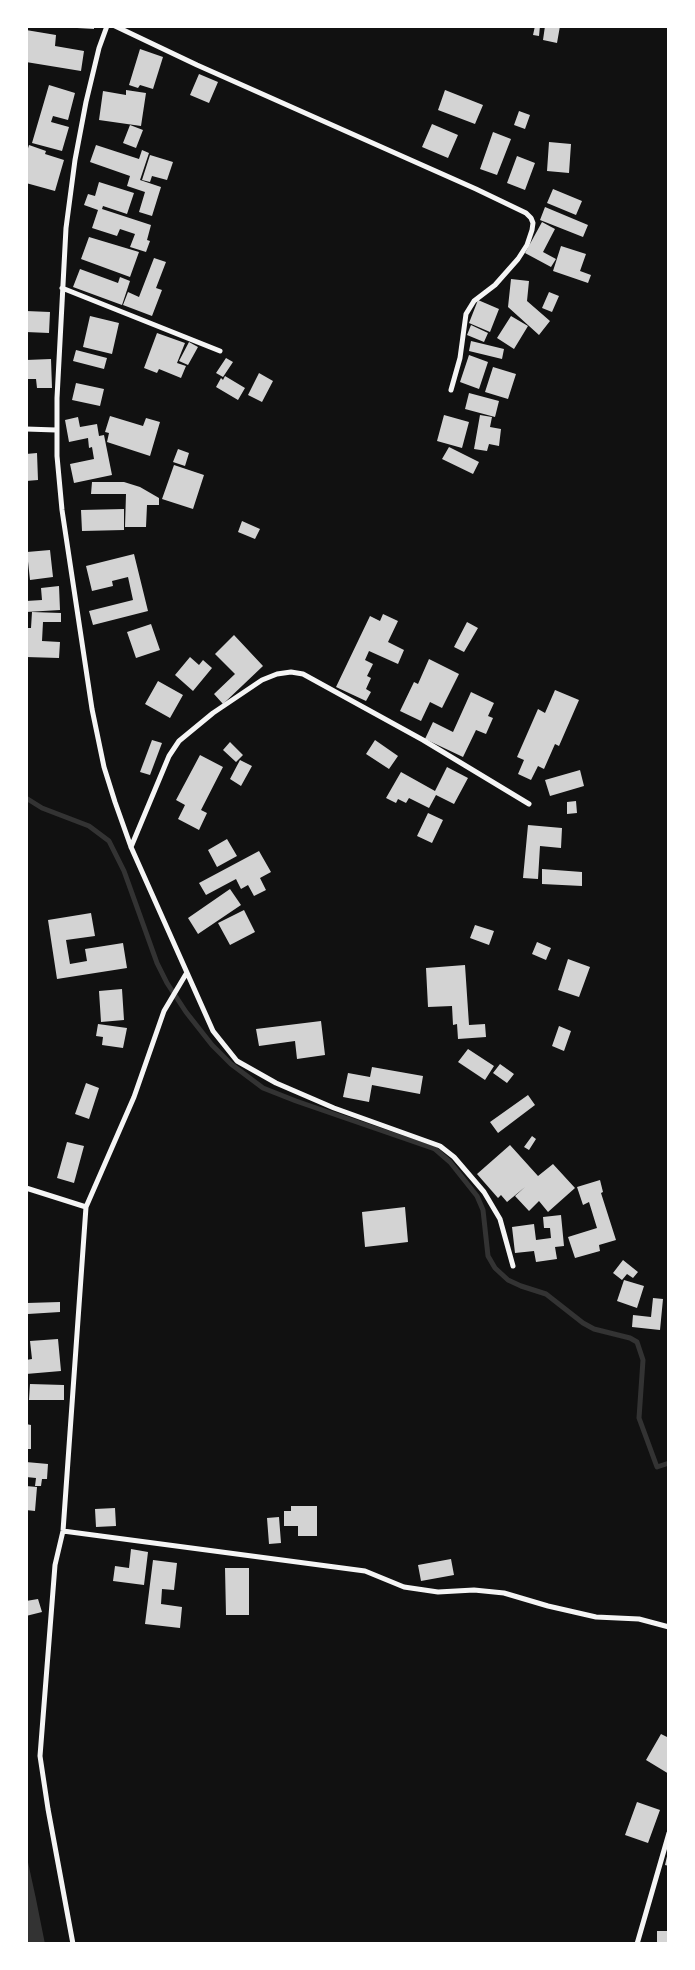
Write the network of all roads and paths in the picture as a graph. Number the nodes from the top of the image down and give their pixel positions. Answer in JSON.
{"nodes":[{"id":1,"x":107,"y":26,"type":"edge"},
{"id":2,"x":115,"y":26,"type":"edge"},
{"id":3,"x":62,"y":288,"type":"junction"},
{"id":4,"x":220,"y":351,"type":"dead end"},
{"id":5,"x":451,"y":390,"type":"dead end"},
{"id":6,"x":26,"y":429,"type":"edge"},
{"id":7,"x":56,"y":430,"type":"junction"},
{"id":8,"x":529,"y":804,"type":"dead end"},
{"id":9,"x":132,"y":847,"type":"junction"},
{"id":10,"x":186,"y":974,"type":"junction"},
{"id":11,"x":26,"y":1188,"type":"edge"},
{"id":12,"x":86,"y":1207,"type":"junction"},
{"id":13,"x":513,"y":1266,"type":"dead end"},
{"id":14,"x":63,"y":1531,"type":"junction"},
{"id":15,"x":669,"y":1627,"type":"edge"},
{"id":16,"x":669,"y":1833,"type":"edge"},
{"id":17,"x":73,"y":1944,"type":"edge"},
{"id":18,"x":637,"y":1944,"type":"edge"}],
"edges":[{"from":1,"to":3,"type":"street"},
{"from":2,"to":5,"type":"street"},
{"from":3,"to":4,"type":"street"},
{"from":3,"to":7,"type":"street"},
{"from":6,"to":7,"type":"street"},
{"from":7,"to":9,"type":"street"},
{"from":8,"to":9,"type":"street"},
{"from":9,"to":10,"type":"street"},
{"from":10,"to":12,"type":"street"},
{"from":10,"to":13,"type":"street"},
{"from":11,"to":12,"type":"street"},
{"from":12,"to":14,"type":"street"},
{"from":14,"to":15,"type":"street"},
{"from":14,"to":17,"type":"street"},
{"from":16,"to":18,"type":"street"}]}
